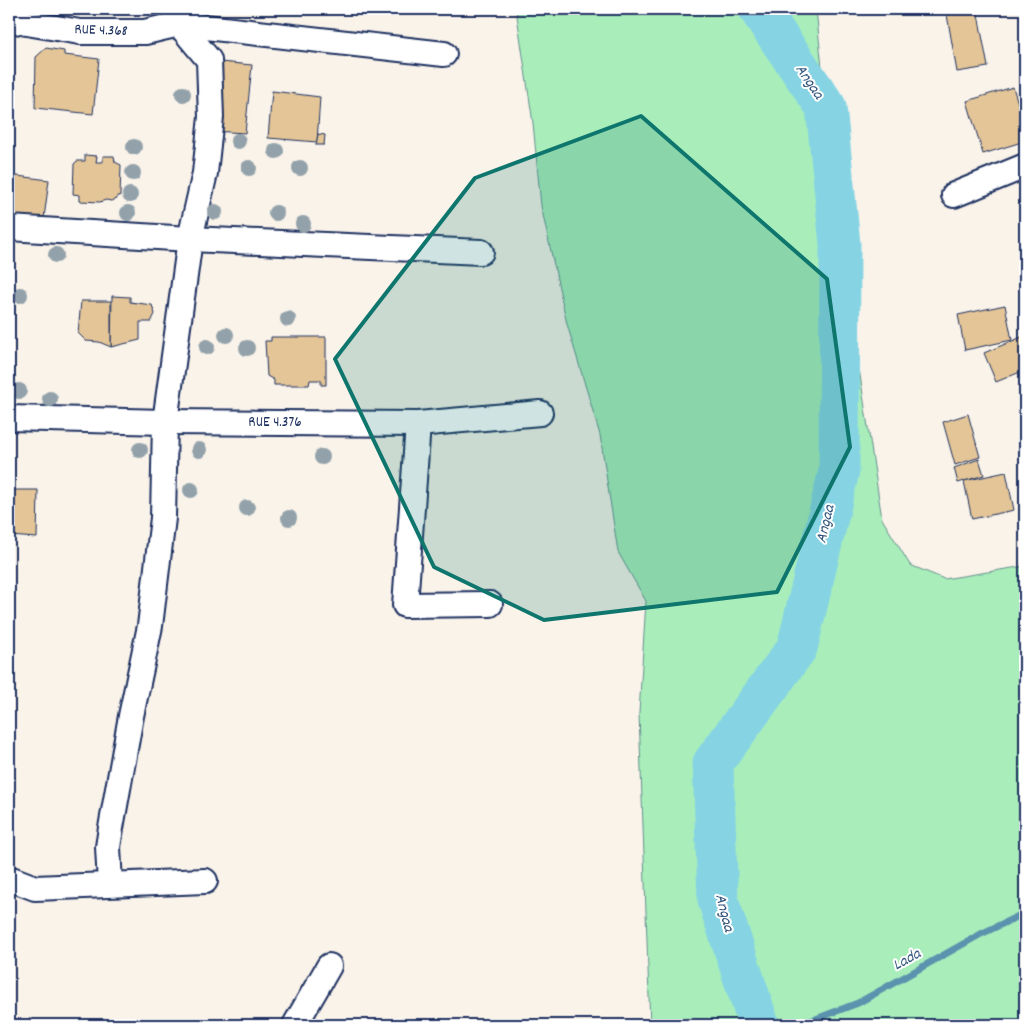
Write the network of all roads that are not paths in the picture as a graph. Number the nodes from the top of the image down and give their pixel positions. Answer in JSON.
{"nodes":[{"id":1,"x":180,"y":16,"type":"edge"},
{"id":2,"x":9,"y":20,"type":"edge"},
{"id":3,"x":444,"y":54,"type":"dead end"},
{"id":4,"x":1025,"y":166,"type":"edge"},
{"id":5,"x":954,"y":195,"type":"dead end"},
{"id":6,"x":9,"y":228,"type":"edge"},
{"id":7,"x":190,"y":239,"type":"junction"},
{"id":8,"x":481,"y":252,"type":"dead end"},
{"id":9,"x":540,"y":413,"type":"dead end"},
{"id":10,"x":9,"y":418,"type":"edge"},
{"id":11,"x":165,"y":422,"type":"junction"},
{"id":12,"x":418,"y":424,"type":"junction"},
{"id":13,"x":490,"y":604,"type":"dead end"},
{"id":14,"x":9,"y":878,"type":"edge"},
{"id":15,"x":204,"y":881,"type":"dead end"},
{"id":16,"x":110,"y":884,"type":"junction"},
{"id":17,"x":329,"y":966,"type":"dead end"},
{"id":18,"x":294,"y":1025,"type":"edge"}],
"edges":[{"from":1,"to":2,"type":"street","name":"RUE 4.368"},
{"from":1,"to":3,"type":"street","name":"RUE 4.368"},
{"from":1,"to":7,"type":"street"},
{"from":4,"to":5,"type":"street"},
{"from":6,"to":7,"type":"street"},
{"from":7,"to":8,"type":"street"},
{"from":7,"to":11,"type":"street"},
{"from":9,"to":12,"type":"street","name":"RUE 4.376"},
{"from":10,"to":11,"type":"street","name":"RUE 4.376"},
{"from":11,"to":12,"type":"street","name":"RUE 4.376"},
{"from":11,"to":16,"type":"street"},
{"from":12,"to":13,"type":"street"},
{"from":14,"to":16,"type":"street"},
{"from":15,"to":16,"type":"street"},
{"from":17,"to":18,"type":"street"}]}
